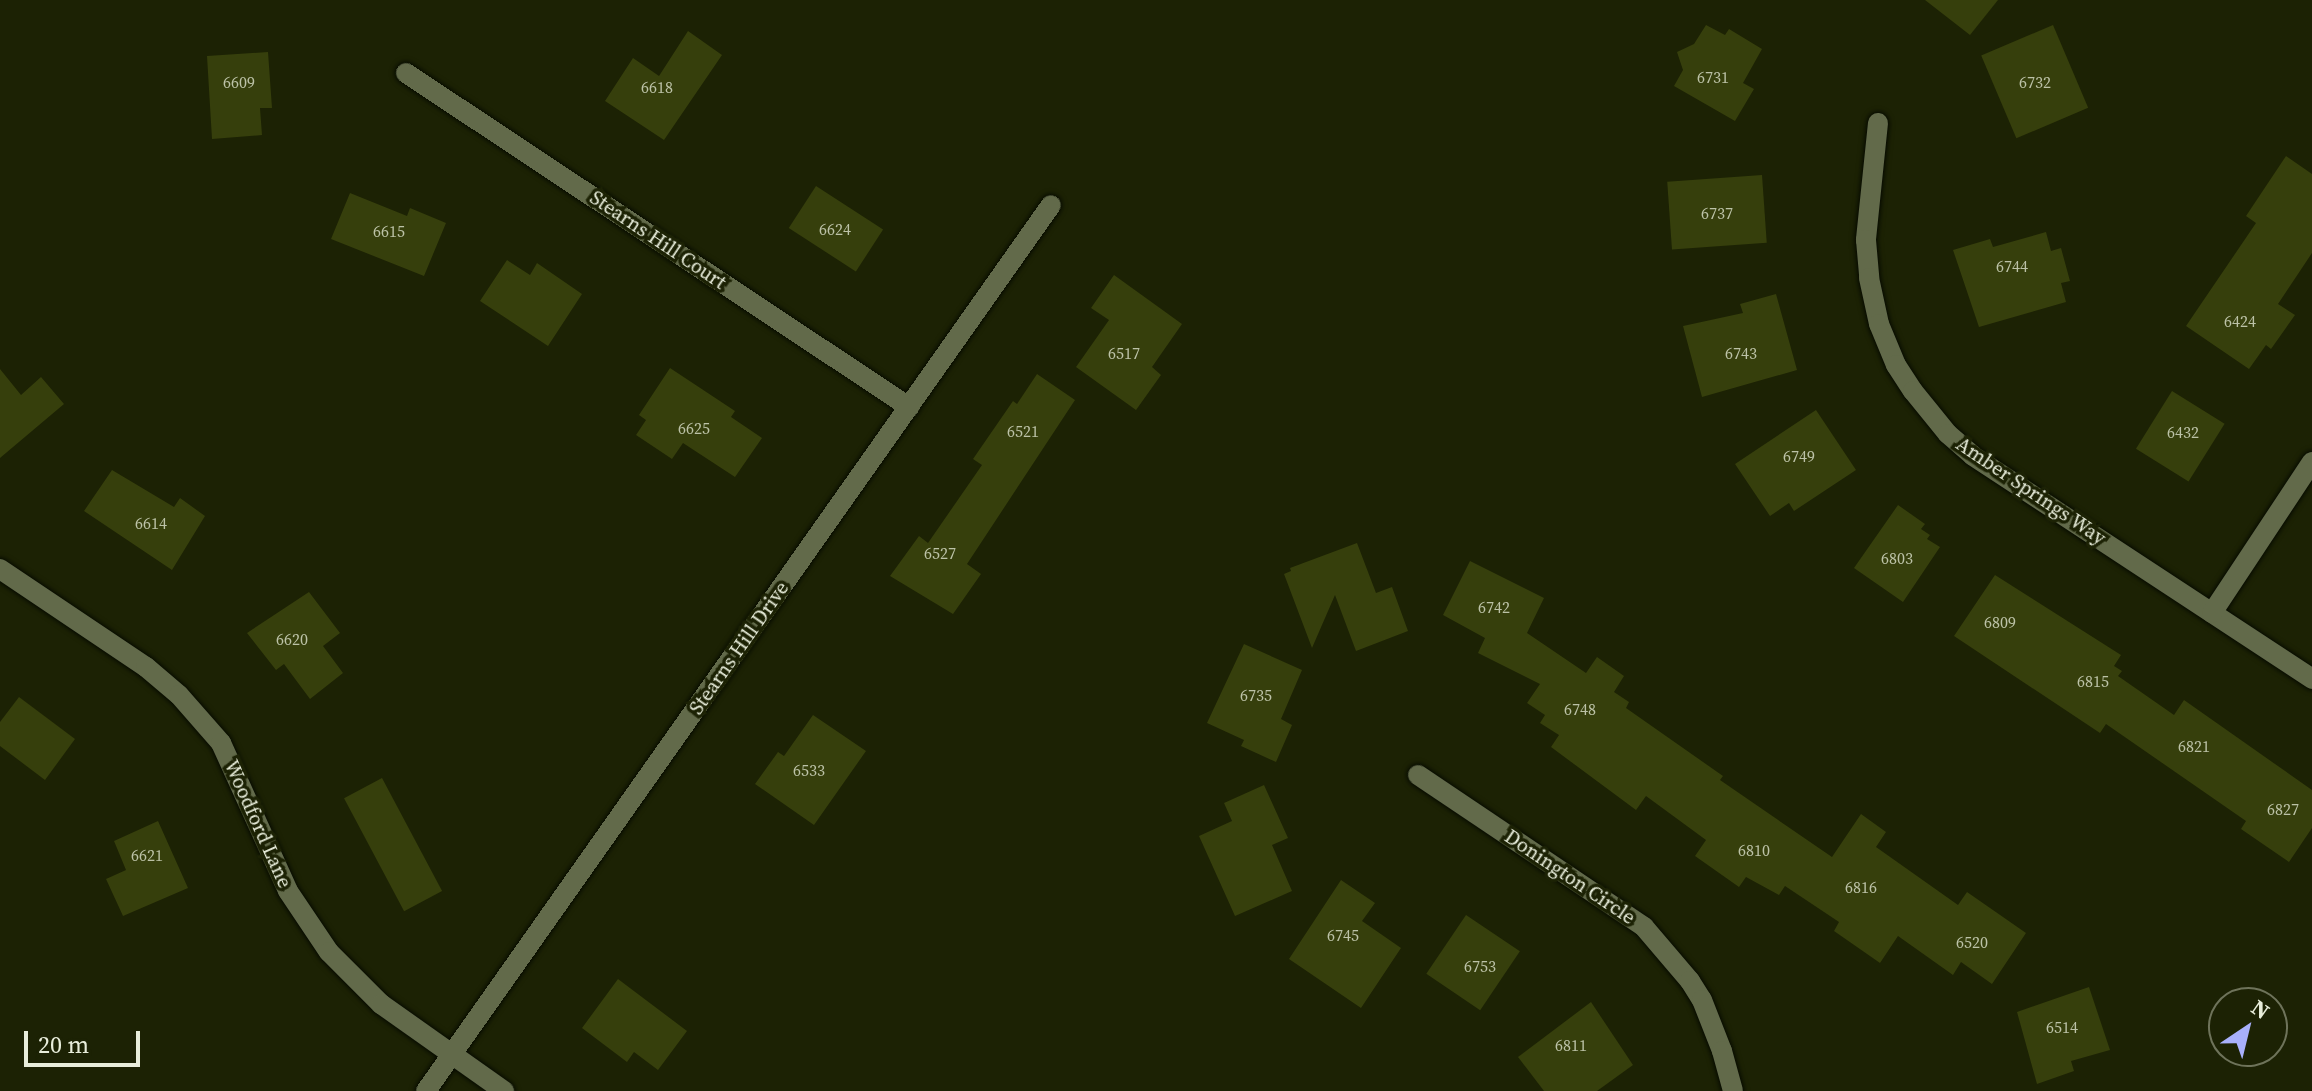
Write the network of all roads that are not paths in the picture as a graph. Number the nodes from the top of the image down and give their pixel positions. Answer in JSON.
{"nodes":[{"id":1,"x":406,"y":73,"type":"dead end"},
{"id":2,"x":1878,"y":123,"type":"dead end"},
{"id":3,"x":1051,"y":205,"type":"dead end"},
{"id":4,"x":909,"y":407,"type":"junction"},
{"id":5,"x":2312,"y":462,"type":"edge"},
{"id":6,"x":0,"y":569,"type":"edge"},
{"id":7,"x":2212,"y":613,"type":"junction"},
{"id":8,"x":2312,"y":679,"type":"edge"},
{"id":9,"x":1418,"y":775,"type":"dead end"},
{"id":10,"x":452,"y":1054,"type":"junction"},
{"id":11,"x":426,"y":1091,"type":"edge"},
{"id":12,"x":504,"y":1091,"type":"edge"},
{"id":13,"x":1733,"y":1091,"type":"edge"}],
"edges":[{"from":1,"to":4,"type":"street","name":"Stearns Hill Court"},
{"from":2,"to":7,"type":"street","name":"Amber Springs Way"},
{"from":3,"to":4,"type":"street","name":"Stearns Hill Drive"},
{"from":4,"to":10,"type":"street","name":"Stearns Hill Drive"},
{"from":5,"to":7,"type":"street"},
{"from":6,"to":10,"type":"street","name":"Woodford Lane"},
{"from":7,"to":8,"type":"street","name":"Amber Springs Way"},
{"from":9,"to":13,"type":"street","name":"Donington Circle"},
{"from":10,"to":11,"type":"street","name":"Stearns Hill Drive"},
{"from":10,"to":12,"type":"street","name":"Woodford Lane"}]}
